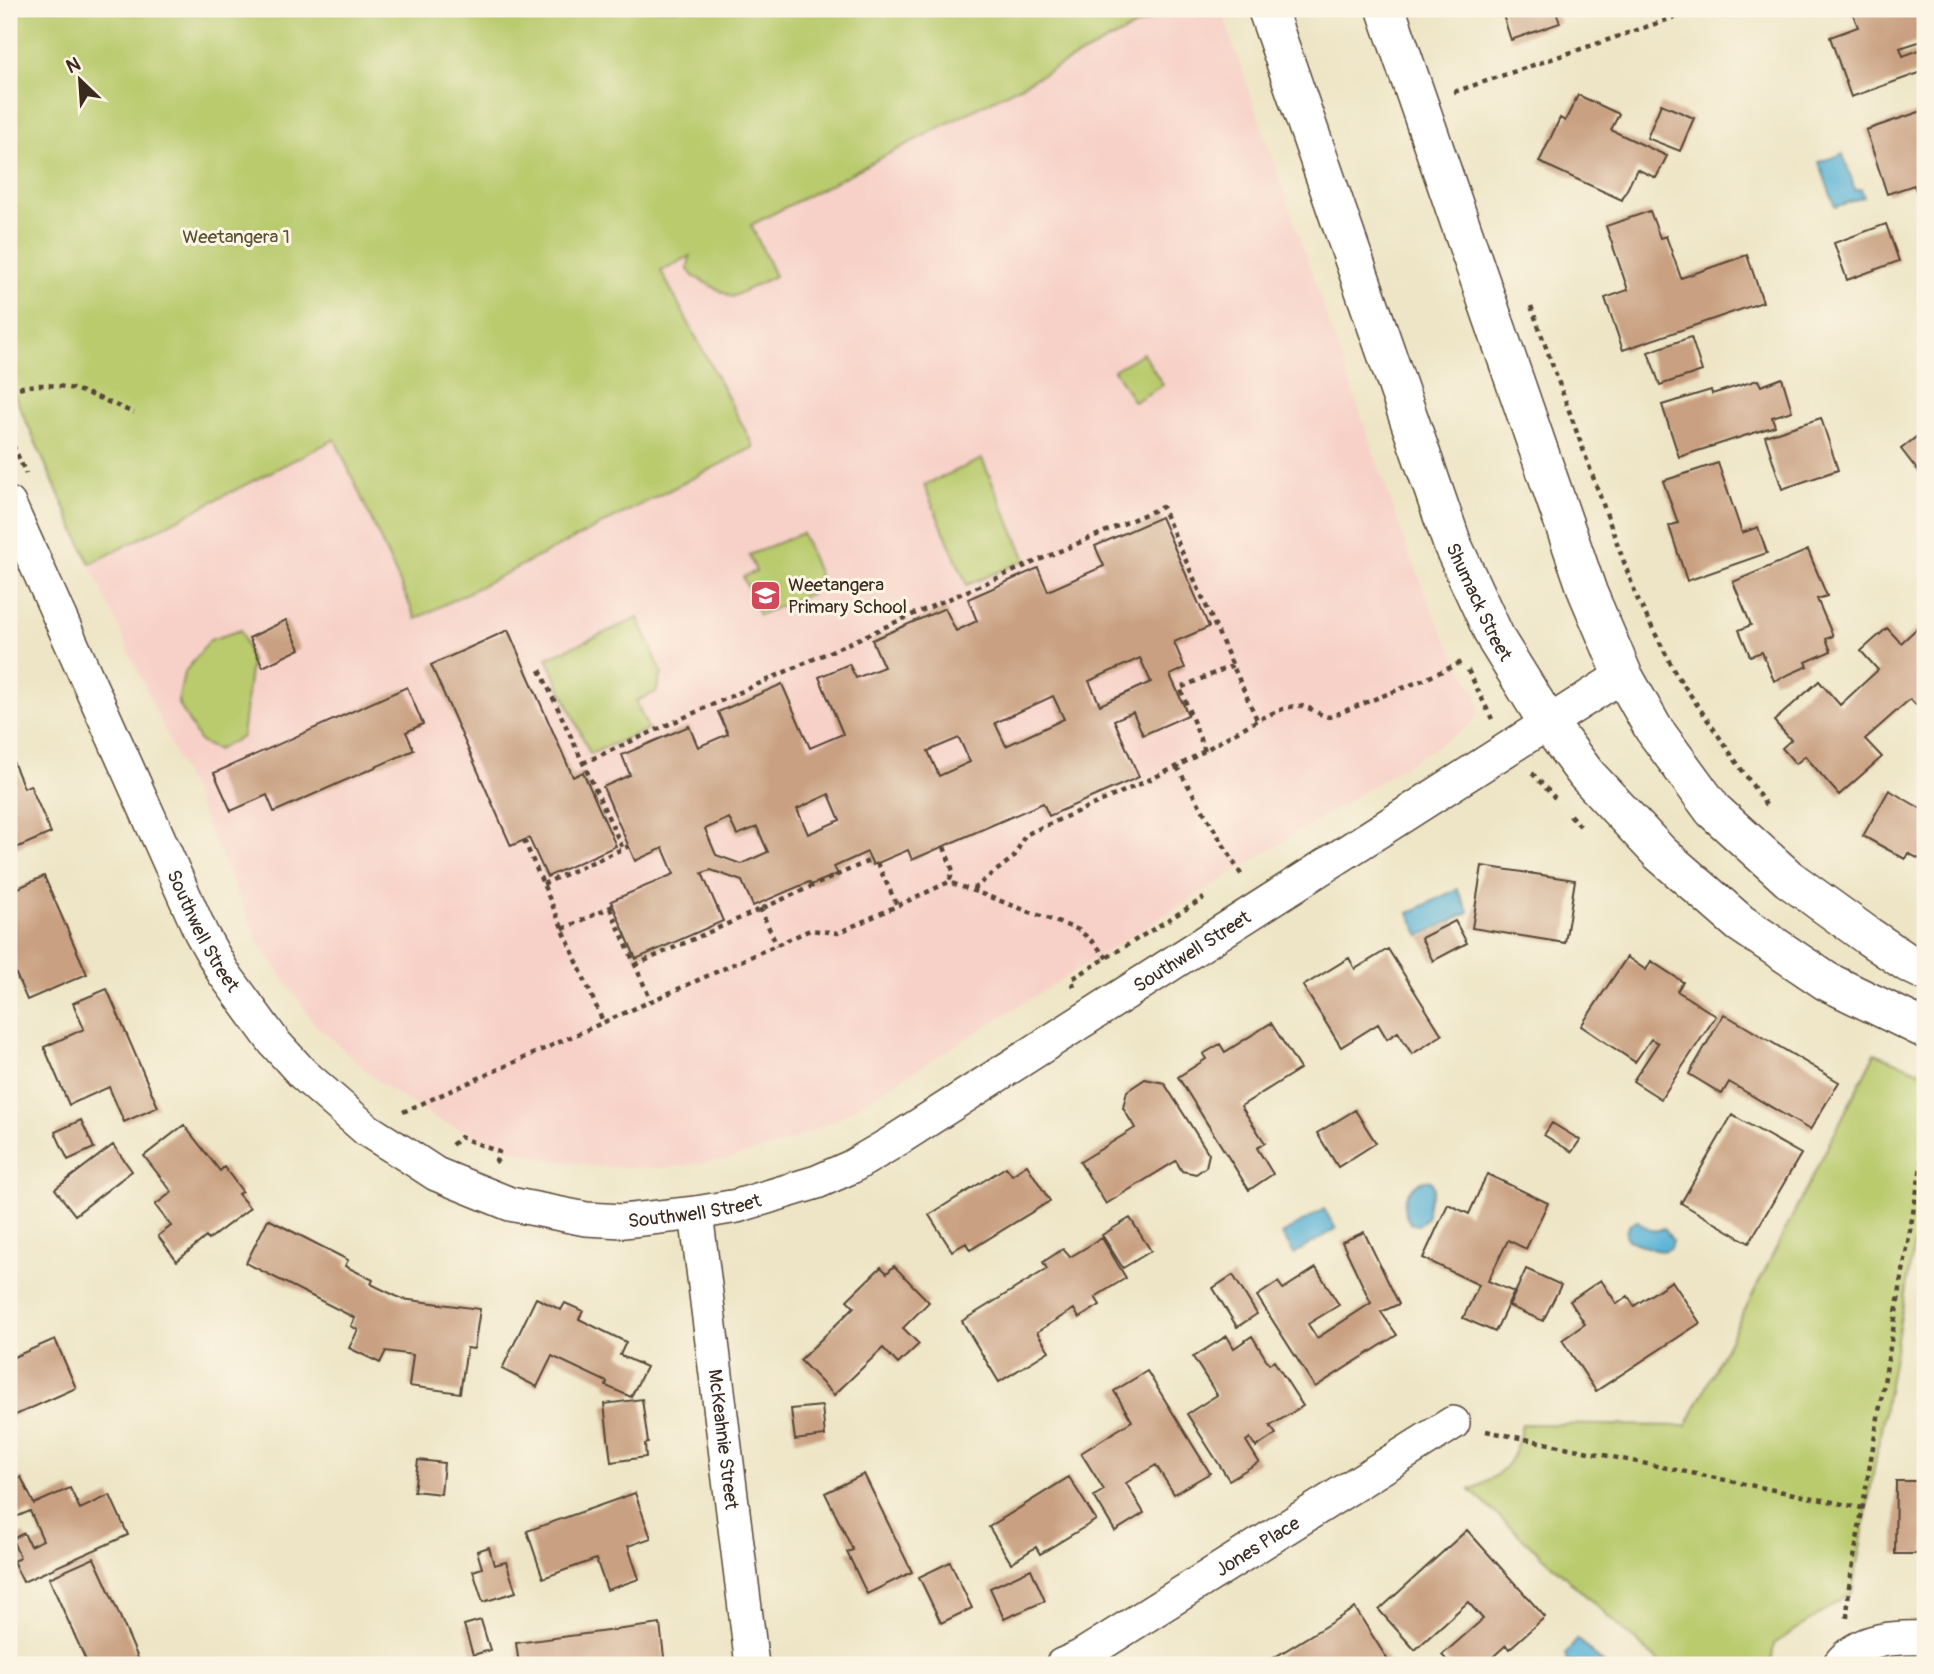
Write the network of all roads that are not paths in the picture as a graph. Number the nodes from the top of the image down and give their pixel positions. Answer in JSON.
{"nodes":[{"id":1,"x":1267,"y":9,"type":"edge"},
{"id":2,"x":1386,"y":9,"type":"edge"},
{"id":3,"x":19,"y":493,"type":"edge"},
{"id":4,"x":1623,"y":674,"type":"junction"},
{"id":5,"x":1548,"y":723,"type":"junction"},
{"id":6,"x":1925,"y":971,"type":"edge"},
{"id":7,"x":1925,"y":1029,"type":"edge"},
{"id":8,"x":696,"y":1213,"type":"junction"},
{"id":9,"x":1453,"y":1423,"type":"road end"},
{"id":10,"x":1925,"y":1638,"type":"edge"},
{"id":11,"x":1847,"y":1657,"type":"edge"},
{"id":12,"x":752,"y":1665,"type":"edge"},
{"id":13,"x":1062,"y":1665,"type":"edge"}],
"edges":[{"from":1,"to":5,"type":"street","name":"Shumack Street"},
{"from":2,"to":4,"type":"street"},
{"from":3,"to":8,"type":"street","name":"Southwell Street"},
{"from":4,"to":5,"type":"street","name":"Southwell Street"},
{"from":4,"to":6,"type":"street"},
{"from":5,"to":7,"type":"street","name":"Shumack Street"},
{"from":5,"to":8,"type":"street","name":"Southwell Street"},
{"from":8,"to":12,"type":"street","name":"McKeahnie Street"},
{"from":9,"to":13,"type":"street","name":"Jones Place"},
{"from":10,"to":11,"type":"street"}]}
